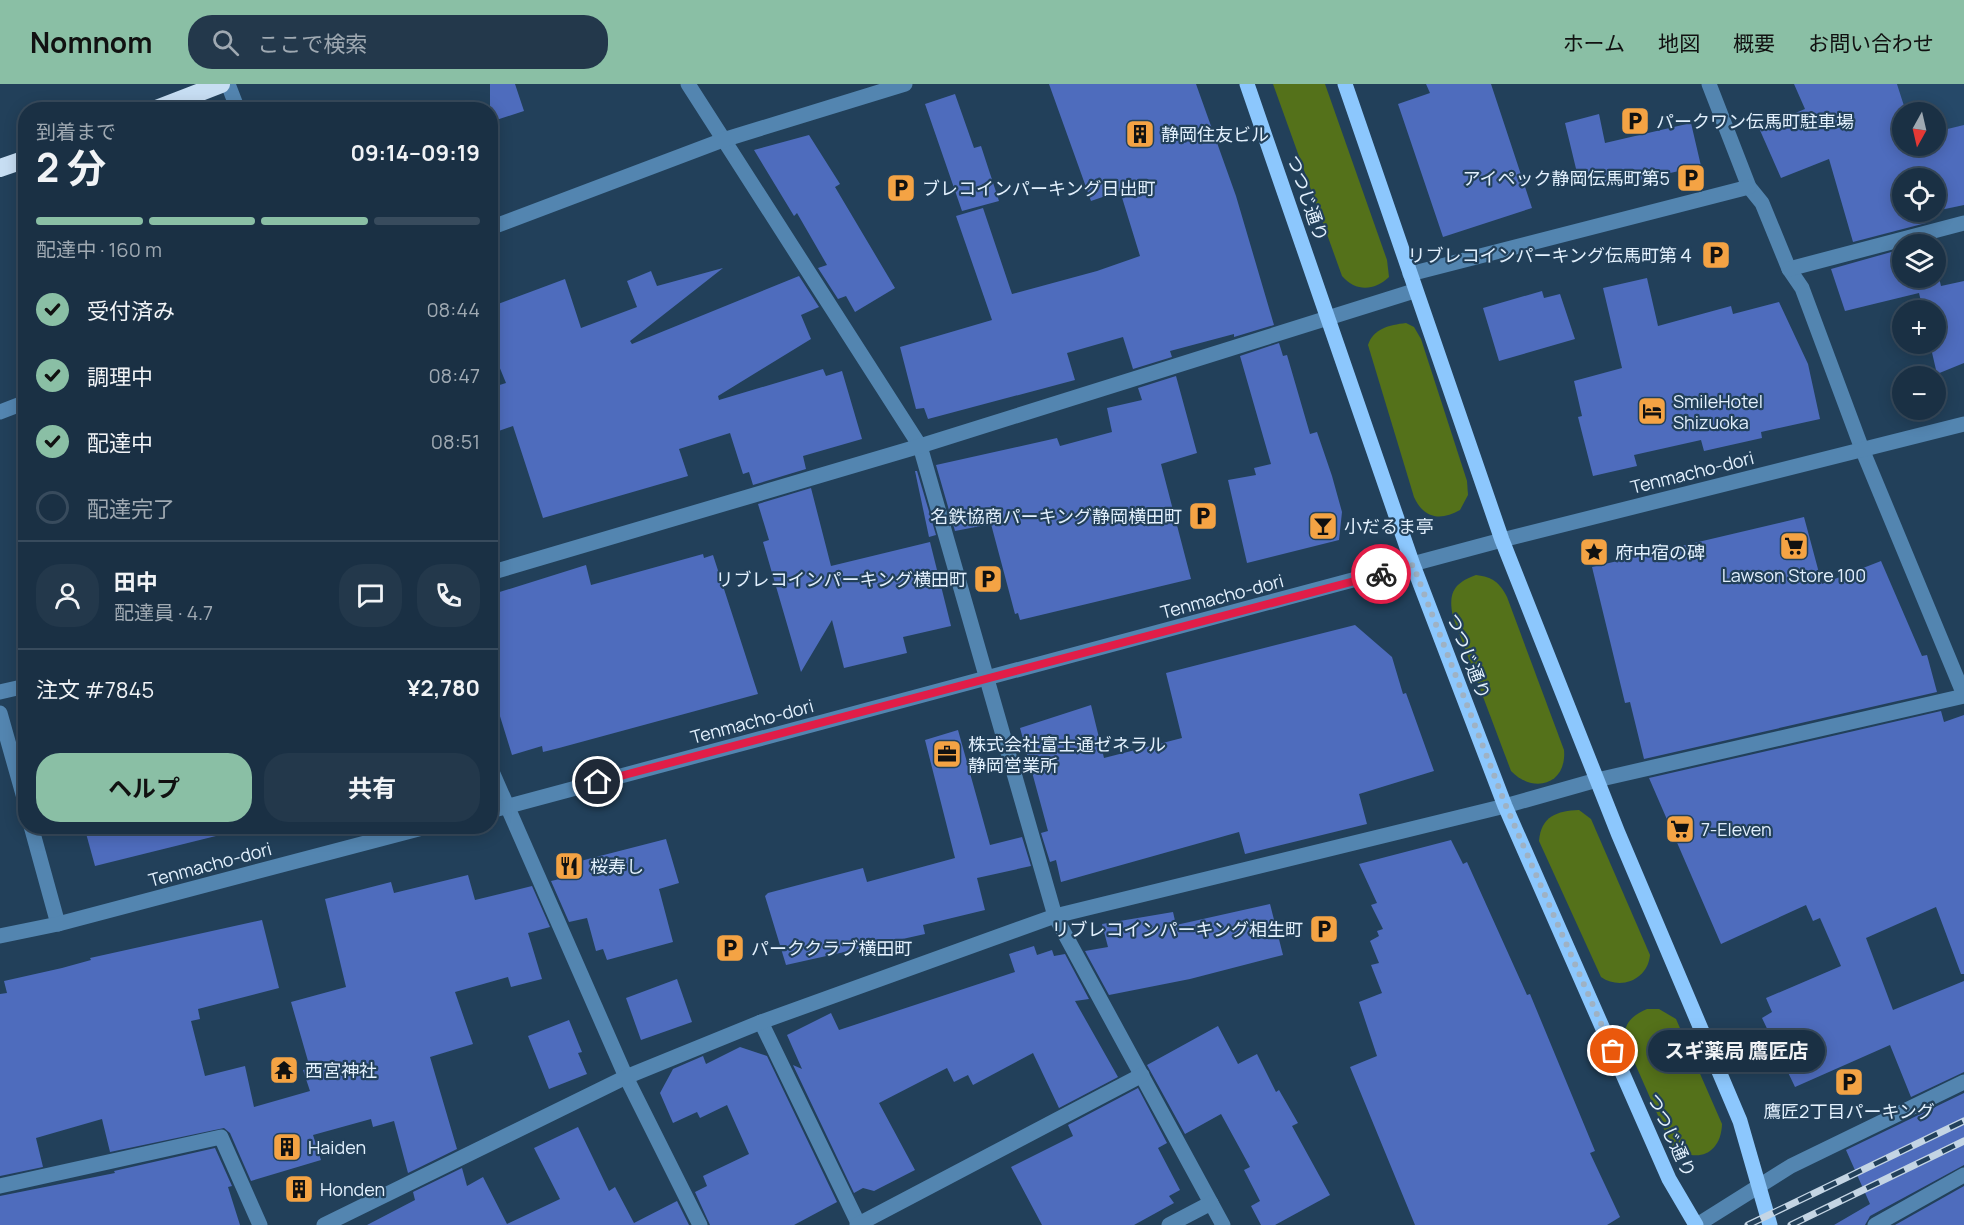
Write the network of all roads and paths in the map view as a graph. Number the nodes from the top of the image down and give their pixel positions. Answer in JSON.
{"nodes":[{"id":1,"x":221,"y":84,"type":"edge"},
{"id":2,"x":228,"y":84,"type":"edge"},
{"id":3,"x":688,"y":84,"type":"edge"},
{"id":4,"x":904,"y":84,"type":"edge"},
{"id":5,"x":1247,"y":84,"type":"edge"},
{"id":6,"x":1345,"y":84,"type":"edge"},
{"id":7,"x":1709,"y":84,"type":"edge"},
{"id":8,"x":175,"y":102,"type":"edge"},
{"id":9,"x":235,"y":102,"type":"edge"},
{"id":10,"x":723,"y":140,"type":"junction"},
{"id":11,"x":18,"y":162,"type":"edge"},
{"id":12,"x":0,"y":168,"type":"edge"},
{"id":13,"x":1749,"y":187,"type":"junction"},
{"id":14,"x":1964,"y":223,"type":"edge"},
{"id":15,"x":498,"y":225,"type":"edge"},
{"id":16,"x":1789,"y":268,"type":"junction"},
{"id":17,"x":1410,"y":274,"type":"junction"},
{"id":18,"x":1414,"y":291,"type":"junction"},
{"id":19,"x":1329,"y":317,"type":"junction"},
{"id":20,"x":18,"y":405,"type":"edge"},
{"id":21,"x":0,"y":412,"type":"edge"},
{"id":22,"x":1964,"y":424,"type":"edge"},
{"id":23,"x":920,"y":446,"type":"junction"},
{"id":24,"x":1862,"y":449,"type":"junction"},
{"id":25,"x":1502,"y":540,"type":"junction"},
{"id":26,"x":1413,"y":565,"type":"junction"},
{"id":27,"x":498,"y":571,"type":"edge"},
{"id":28,"x":987,"y":679,"type":"junction"},
{"id":29,"x":18,"y":688,"type":"edge"},
{"id":30,"x":0,"y":692,"type":"edge"},
{"id":31,"x":1964,"y":696,"type":"edge"},
{"id":32,"x":0,"y":713,"type":"edge"},
{"id":33,"x":18,"y":777,"type":"edge"},
{"id":34,"x":1597,"y":780,"type":"junction"},
{"id":35,"x":498,"y":786,"type":"edge"},
{"id":36,"x":506,"y":806,"type":"junction"},
{"id":37,"x":1506,"y":806,"type":"junction"},
{"id":38,"x":498,"y":808,"type":"edge"},
{"id":39,"x":33,"y":834,"type":"edge"},
{"id":40,"x":400,"y":834,"type":"edge"},
{"id":41,"x":1055,"y":916,"type":"junction"},
{"id":42,"x":58,"y":924,"type":"junction"},
{"id":43,"x":0,"y":936,"type":"edge"},
{"id":44,"x":761,"y":1022,"type":"junction"},
{"id":45,"x":1142,"y":1075,"type":"junction"},
{"id":46,"x":626,"y":1077,"type":"junction"},
{"id":47,"x":1964,"y":1082,"type":"edge"},
{"id":48,"x":1964,"y":1175,"type":"edge"},
{"id":49,"x":1759,"y":1185,"type":"junction"},
{"id":50,"x":0,"y":1186,"type":"edge"},
{"id":51,"x":1211,"y":1203,"type":"junction"},
{"id":52,"x":260,"y":1225,"type":"edge"},
{"id":53,"x":324,"y":1225,"type":"edge"},
{"id":54,"x":700,"y":1225,"type":"edge"},
{"id":55,"x":858,"y":1225,"type":"edge"},
{"id":56,"x":1169,"y":1225,"type":"edge"},
{"id":57,"x":1223,"y":1225,"type":"edge"},
{"id":58,"x":1696,"y":1225,"type":"edge"},
{"id":59,"x":1770,"y":1225,"type":"edge"},
{"id":60,"x":1875,"y":1225,"type":"edge"}],
"edges":[{"from":1,"to":8,"type":"highway"},
{"from":2,"to":9,"type":"street"},
{"from":3,"to":10,"type":"street"},
{"from":4,"to":10,"type":"street"},
{"from":5,"to":19,"type":"main road","name":"つつじ通り"},
{"from":6,"to":17,"type":"main road"},
{"from":7,"to":13,"type":"street"},
{"from":10,"to":15,"type":"street"},
{"from":10,"to":23,"type":"street"},
{"from":11,"to":12,"type":"highway"},
{"from":13,"to":16,"type":"street"},
{"from":13,"to":17,"type":"street"},
{"from":14,"to":16,"type":"street"},
{"from":16,"to":24,"type":"street"},
{"from":17,"to":18,"type":"main road"},
{"from":18,"to":19,"type":"street"},
{"from":18,"to":25,"type":"main road"},
{"from":19,"to":23,"type":"street"},
{"from":19,"to":26,"type":"main road","name":"つつじ通り"},
{"from":20,"to":21,"type":"street"},
{"from":22,"to":24,"type":"street","name":"Tenmacho-dori"},
{"from":23,"to":27,"type":"street"},
{"from":23,"to":28,"type":"street"},
{"from":24,"to":25,"type":"street","name":"Tenmacho-dori"},
{"from":24,"to":31,"type":"street"},
{"from":25,"to":26,"type":"street","name":"Tenmacho-dori"},
{"from":25,"to":34,"type":"main road"},
{"from":26,"to":28,"type":"street","name":"Tenmacho-dori"},
{"from":26,"to":37,"type":"main road","name":"つつじ通り"},
{"from":28,"to":36,"type":"street","name":"Tenmacho-dori"},
{"from":28,"to":41,"type":"street"},
{"from":29,"to":30,"type":"street"},
{"from":31,"to":34,"type":"street"},
{"from":32,"to":33,"type":"street"},
{"from":34,"to":37,"type":"street"},
{"from":34,"to":49,"type":"main road"},
{"from":35,"to":36,"type":"street"},
{"from":36,"to":38,"type":"street","name":"Tenmacho-dori"},
{"from":36,"to":46,"type":"street"},
{"from":37,"to":41,"type":"street"},
{"from":37,"to":58,"type":"main road","name":"つつじ通り"},
{"from":39,"to":42,"type":"street"},
{"from":40,"to":42,"type":"street","name":"Tenmacho-dori"},
{"from":41,"to":44,"type":"street"},
{"from":41,"to":45,"type":"street"},
{"from":42,"to":43,"type":"street","name":"Tenmacho-dori"},
{"from":44,"to":46,"type":"street"},
{"from":44,"to":55,"type":"street"},
{"from":45,"to":51,"type":"street"},
{"from":45,"to":55,"type":"street"},
{"from":46,"to":53,"type":"street"},
{"from":46,"to":54,"type":"street"},
{"from":47,"to":49,"type":"street"},
{"from":48,"to":60,"type":"street"},
{"from":49,"to":58,"type":"street"},
{"from":49,"to":59,"type":"main road"},
{"from":50,"to":52,"type":"street"},
{"from":51,"to":56,"type":"street"},
{"from":51,"to":57,"type":"street"}]}
